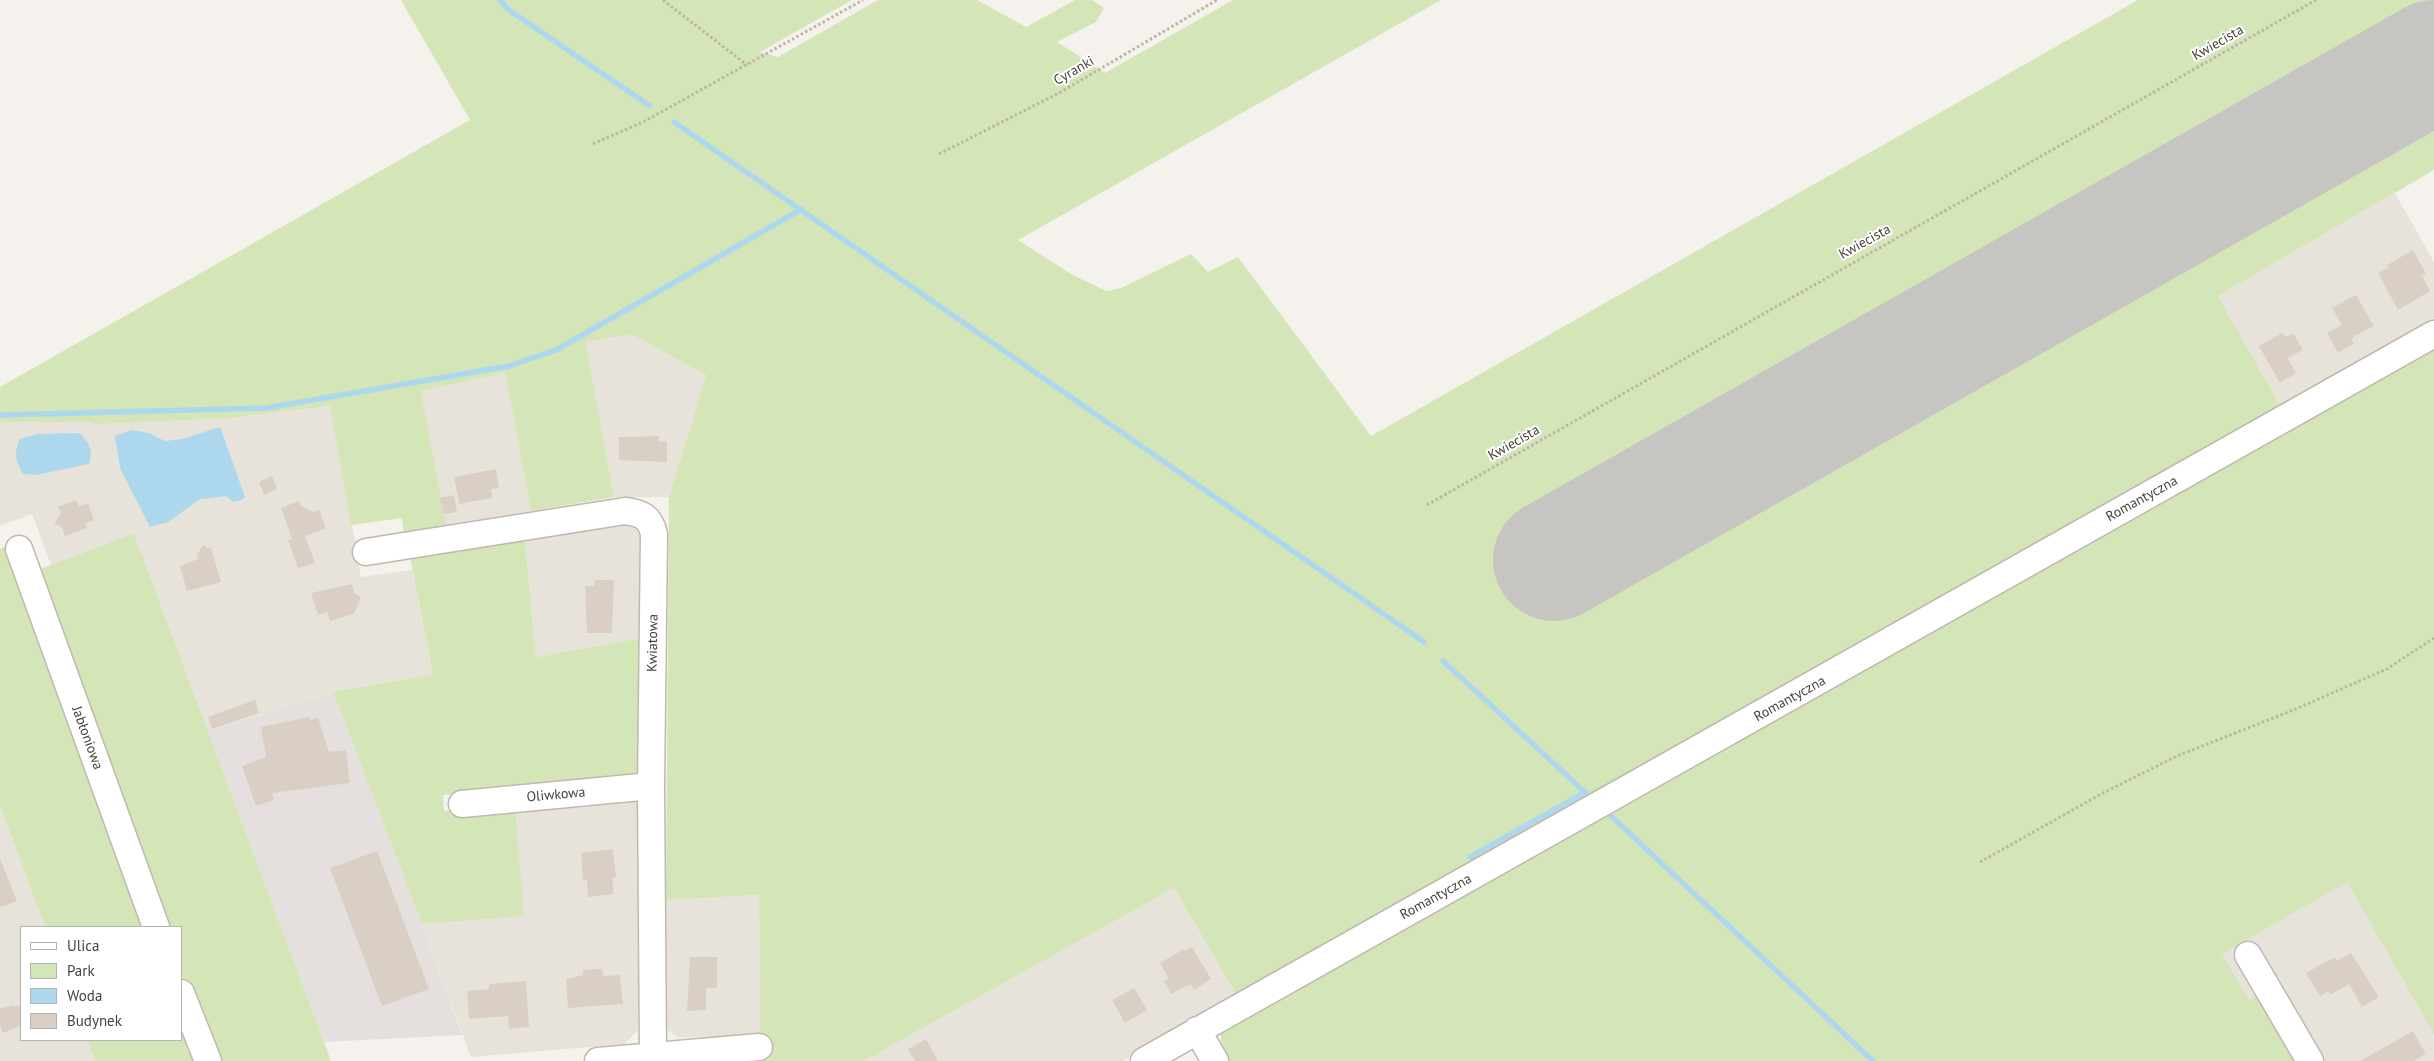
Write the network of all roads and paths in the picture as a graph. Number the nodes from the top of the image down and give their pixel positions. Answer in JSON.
{"nodes":[{"id":1,"x":663,"y":0,"type":"edge"},
{"id":2,"x":864,"y":0,"type":"edge"},
{"id":3,"x":1217,"y":0,"type":"edge"},
{"id":4,"x":2316,"y":0,"type":"edge"},
{"id":5,"x":747,"y":65,"type":"junction"},
{"id":6,"x":593,"y":144,"type":"dead end"},
{"id":7,"x":939,"y":154,"type":"dead end"},
{"id":8,"x":2434,"y":334,"type":"edge"},
{"id":9,"x":1426,"y":505,"type":"dead end"},
{"id":10,"x":19,"y":548,"type":"dead end"},
{"id":11,"x":366,"y":552,"type":"dead end"},
{"id":12,"x":2434,"y":638,"type":"edge"},
{"id":13,"x":651,"y":786,"type":"junction"},
{"id":14,"x":462,"y":804,"type":"dead end"},
{"id":15,"x":1980,"y":862,"type":"dead end"},
{"id":16,"x":156,"y":926,"type":"edge"},
{"id":17,"x":2248,"y":955,"type":"dead end"},
{"id":18,"x":182,"y":996,"type":"edge"},
{"id":19,"x":1197,"y":1030,"type":"junction"},
{"id":20,"x":759,"y":1047,"type":"dead end"},
{"id":21,"x":653,"y":1056,"type":"junction"},
{"id":22,"x":208,"y":1061,"type":"edge"},
{"id":23,"x":598,"y":1061,"type":"edge"},
{"id":24,"x":1144,"y":1061,"type":"edge"},
{"id":25,"x":1215,"y":1061,"type":"edge"},
{"id":26,"x":2310,"y":1061,"type":"edge"}],
"edges":[{"from":1,"to":5,"type":"path"},
{"from":2,"to":5,"type":"path"},
{"from":3,"to":7,"type":"path","name":"Cyranki"},
{"from":4,"to":9,"type":"path","name":"Kwiecista"},
{"from":5,"to":6,"type":"path"},
{"from":8,"to":19,"type":"street","name":"Romantyczna"},
{"from":10,"to":16,"type":"street","name":"Jabłoniowa"},
{"from":11,"to":13,"type":"street","name":"Kwiatowa"},
{"from":12,"to":15,"type":"path"},
{"from":13,"to":14,"type":"street","name":"Oliwkowa"},
{"from":13,"to":21,"type":"street","name":"Kwiatowa"},
{"from":17,"to":26,"type":"street"},
{"from":18,"to":22,"type":"street"},
{"from":19,"to":24,"type":"street","name":"Romantyczna"},
{"from":19,"to":25,"type":"street"},
{"from":20,"to":21,"type":"street"},
{"from":21,"to":23,"type":"street"}]}
